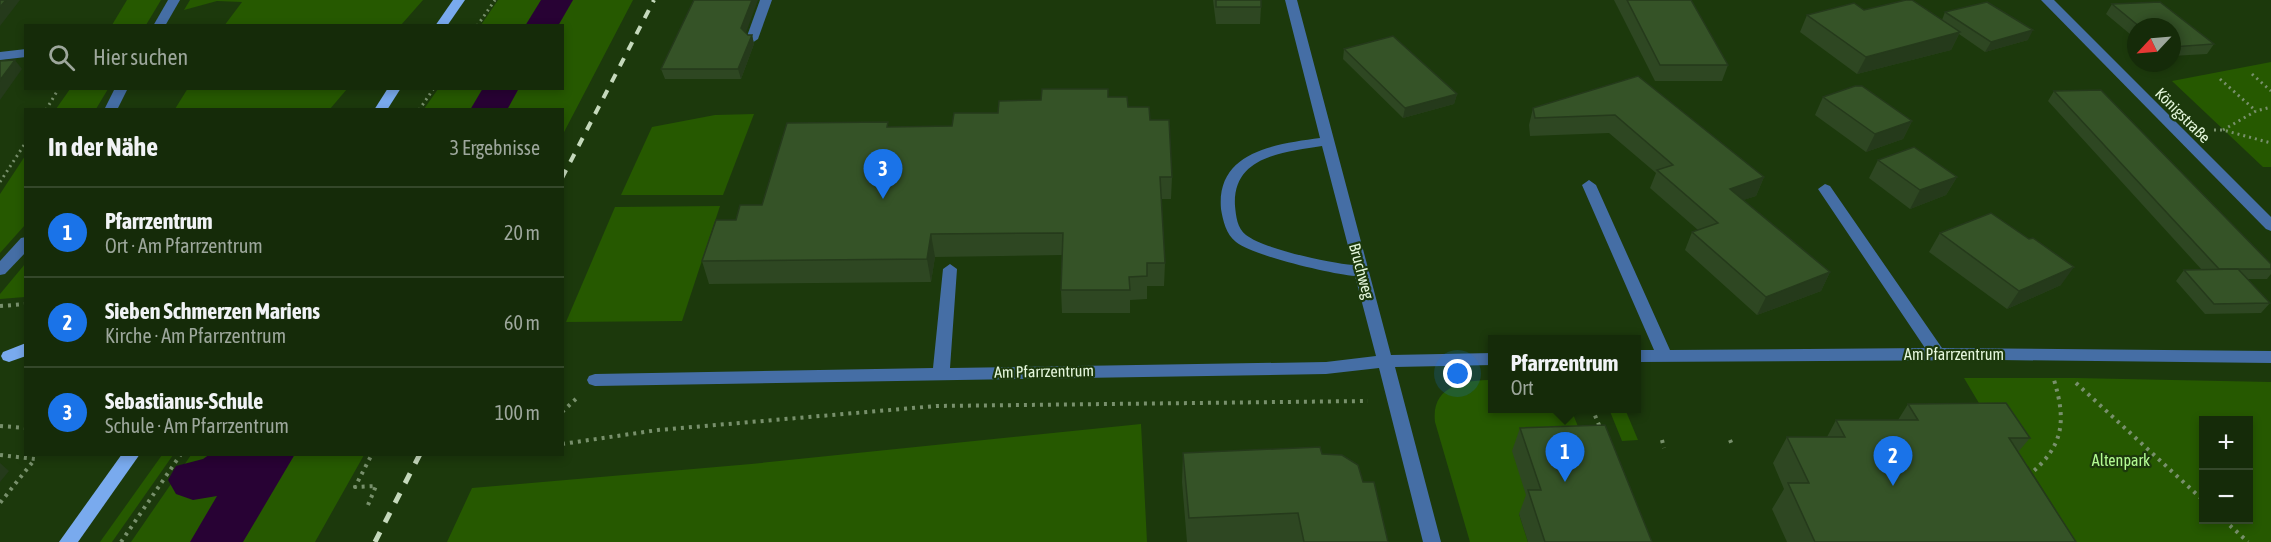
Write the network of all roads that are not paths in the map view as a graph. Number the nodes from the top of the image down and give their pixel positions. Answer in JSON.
{"nodes":[{"id":1,"x":174,"y":0,"type":"edge"},
{"id":2,"x":459,"y":0,"type":"edge"},
{"id":3,"x":766,"y":0,"type":"edge"},
{"id":4,"x":1291,"y":0,"type":"edge"},
{"id":5,"x":2047,"y":0,"type":"edge"},
{"id":6,"x":160,"y":24,"type":"edge"},
{"id":7,"x":442,"y":24,"type":"edge"},
{"id":8,"x":752,"y":39,"type":"edge"},
{"id":9,"x":24,"y":53,"type":"edge"},
{"id":10,"x":0,"y":56,"type":"edge"},
{"id":11,"x":121,"y":90,"type":"edge"},
{"id":12,"x":394,"y":90,"type":"edge"},
{"id":13,"x":111,"y":108,"type":"edge"},
{"id":14,"x":381,"y":108,"type":"edge"},
{"id":15,"x":1327,"y":141,"type":"junction"},
{"id":16,"x":1589,"y":185,"type":"dead end"},
{"id":17,"x":1825,"y":189,"type":"dead end"},
{"id":18,"x":2271,"y":226,"type":"edge"},
{"id":19,"x":24,"y":244,"type":"edge"},
{"id":20,"x":950,"y":269,"type":"dead end"},
{"id":21,"x":0,"y":270,"type":"edge"},
{"id":22,"x":1362,"y":271,"type":"junction"},
{"id":23,"x":24,"y":350,"type":"edge"},
{"id":24,"x":1937,"y":354,"type":"junction"},
{"id":25,"x":4,"y":356,"type":"edge"},
{"id":26,"x":24,"y":356,"type":"edge"},
{"id":27,"x":1641,"y":356,"type":"edge"},
{"id":28,"x":1665,"y":356,"type":"junction"},
{"id":29,"x":2271,"y":357,"type":"edge"},
{"id":30,"x":1488,"y":358,"type":"edge"},
{"id":31,"x":1386,"y":361,"type":"junction"},
{"id":32,"x":941,"y":373,"type":"junction"},
{"id":33,"x":595,"y":380,"type":"dead end"},
{"id":34,"x":131,"y":456,"type":"edge"},
{"id":35,"x":68,"y":542,"type":"edge"},
{"id":36,"x":1432,"y":542,"type":"edge"}],
"edges":[{"from":1,"to":6,"type":"street"},
{"from":2,"to":7,"type":"main road"},
{"from":3,"to":8,"type":"street"},
{"from":4,"to":15,"type":"street","name":"Bruchweg"},
{"from":5,"to":18,"type":"street","name":"Königstraße"},
{"from":9,"to":10,"type":"street"},
{"from":11,"to":13,"type":"street"},
{"from":12,"to":14,"type":"main road"},
{"from":15,"to":22,"type":"street","name":"Bruchweg"},
{"from":15,"to":22,"type":"street"},
{"from":16,"to":28,"type":"street"},
{"from":17,"to":24,"type":"street"},
{"from":19,"to":21,"type":"street"},
{"from":20,"to":32,"type":"street"},
{"from":22,"to":31,"type":"street","name":"Bruchweg"},
{"from":23,"to":25,"type":"main road"},
{"from":24,"to":28,"type":"street","name":"Am Pfarrzentrum"},
{"from":24,"to":29,"type":"street","name":"Am Pfarrzentrum"},
{"from":25,"to":26,"type":"street"},
{"from":27,"to":28,"type":"street","name":"Am Pfarrzentrum"},
{"from":30,"to":31,"type":"street","name":"Am Pfarrzentrum"},
{"from":31,"to":32,"type":"street","name":"Am Pfarrzentrum"},
{"from":31,"to":36,"type":"street","name":"Bruchweg"},
{"from":32,"to":33,"type":"street","name":"Am Pfarrzentrum"},
{"from":34,"to":35,"type":"main road"}]}
